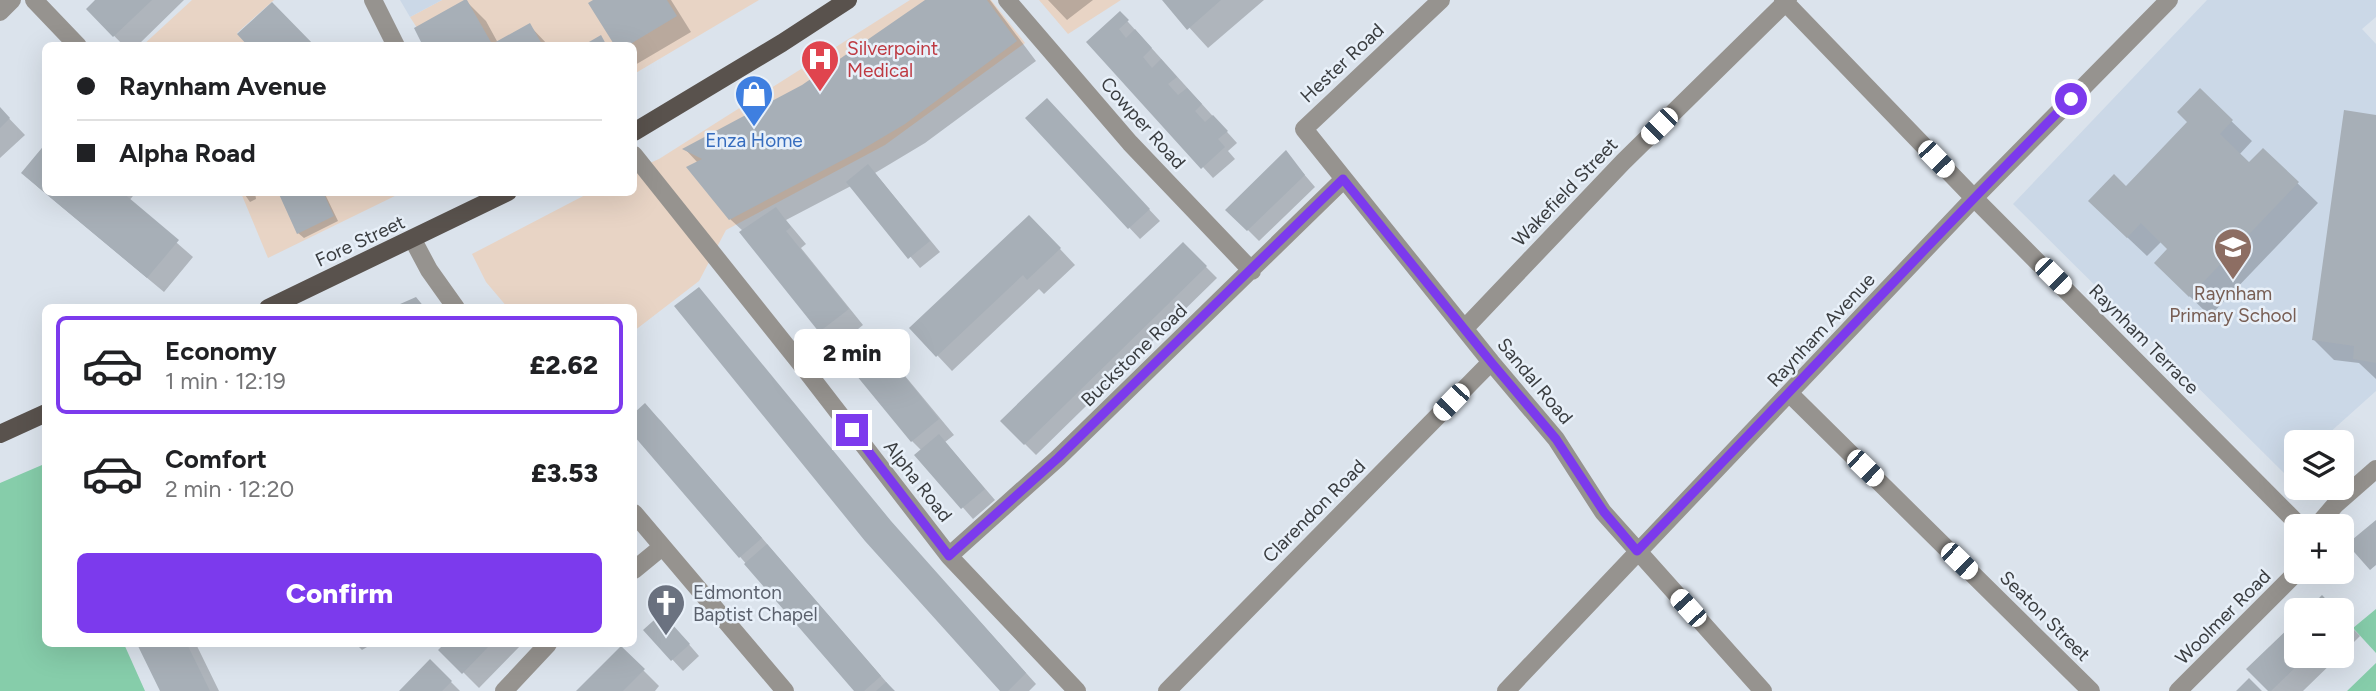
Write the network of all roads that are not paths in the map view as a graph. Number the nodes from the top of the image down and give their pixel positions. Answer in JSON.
{"nodes":[{"id":1,"x":12,"y":0,"type":"edge"},
{"id":2,"x":34,"y":0,"type":"edge"},
{"id":3,"x":373,"y":0,"type":"edge"},
{"id":4,"x":848,"y":0,"type":"edge"},
{"id":5,"x":1007,"y":0,"type":"edge"},
{"id":6,"x":1441,"y":0,"type":"edge"},
{"id":7,"x":2169,"y":0,"type":"edge"},
{"id":8,"x":1785,"y":1,"type":"edge"},
{"id":9,"x":0,"y":12,"type":"edge"},
{"id":10,"x":74,"y":42,"type":"edge"},
{"id":11,"x":394,"y":42,"type":"edge"},
{"id":12,"x":1304,"y":128,"type":"joint"},
{"id":13,"x":637,"y":130,"type":"edge"},
{"id":14,"x":637,"y":159,"type":"edge"},
{"id":15,"x":1343,"y":179,"type":"junction"},
{"id":16,"x":1974,"y":198,"type":"junction"},
{"id":17,"x":475,"y":200,"type":"edge"},
{"id":18,"x":413,"y":240,"type":"junction"},
{"id":19,"x":1252,"y":271,"type":"junction"},
{"id":20,"x":277,"y":304,"type":"edge"},
{"id":21,"x":453,"y":304,"type":"edge"},
{"id":22,"x":1465,"y":328,"type":"junction"},
{"id":23,"x":1491,"y":362,"type":"junction"},
{"id":24,"x":1790,"y":394,"type":"junction"},
{"id":25,"x":42,"y":415,"type":"edge"},
{"id":26,"x":0,"y":434,"type":"edge"},
{"id":27,"x":2376,"y":469,"type":"edge"},
{"id":28,"x":2288,"y":514,"type":"edge"},
{"id":29,"x":2327,"y":514,"type":"edge"},
{"id":30,"x":637,"y":517,"type":"edge"},
{"id":31,"x":662,"y":547,"type":"junction"},
{"id":32,"x":1637,"y":551,"type":"junction"},
{"id":33,"x":949,"y":556,"type":"junction"},
{"id":34,"x":637,"y":568,"type":"edge"},
{"id":35,"x":2285,"y":584,"type":"edge"},
{"id":36,"x":545,"y":647,"type":"edge"},
{"id":37,"x":503,"y":691,"type":"edge"},
{"id":38,"x":785,"y":691,"type":"edge"},
{"id":39,"x":1077,"y":691,"type":"edge"},
{"id":40,"x":1167,"y":691,"type":"edge"},
{"id":41,"x":1506,"y":691,"type":"edge"},
{"id":42,"x":1763,"y":691,"type":"edge"},
{"id":43,"x":2091,"y":691,"type":"edge"},
{"id":44,"x":2178,"y":691,"type":"edge"}],
"edges":[{"from":1,"to":9,"type":"street"},
{"from":2,"to":10,"type":"street"},
{"from":3,"to":11,"type":"street"},
{"from":4,"to":13,"type":"main road"},
{"from":5,"to":19,"type":"street","name":"Cowper Road"},
{"from":6,"to":12,"type":"street","name":"Hester Road"},
{"from":7,"to":16,"type":"street","name":"Raynham Avenue"},
{"from":8,"to":16,"type":"street","name":"Raynham Terrace"},
{"from":8,"to":22,"type":"street","name":"Wakefield Street"},
{"from":12,"to":15,"type":"street","name":"Sandal Road"},
{"from":14,"to":33,"type":"street","name":"Alpha Road"},
{"from":15,"to":19,"type":"street","name":"Buckstone Road"},
{"from":15,"to":22,"type":"street","name":"Sandal Road"},
{"from":16,"to":24,"type":"street","name":"Raynham Avenue"},
{"from":16,"to":28,"type":"street","name":"Raynham Terrace"},
{"from":17,"to":18,"type":"main road","name":"Fore Street"},
{"from":18,"to":20,"type":"main road","name":"Fore Street"},
{"from":18,"to":21,"type":"street"},
{"from":19,"to":33,"type":"street","name":"Buckstone Road"},
{"from":22,"to":23,"type":"street","name":"Sandal Road"},
{"from":23,"to":32,"type":"street","name":"Sandal Road"},
{"from":23,"to":40,"type":"street","name":"Clarendon Road"},
{"from":24,"to":32,"type":"street","name":"Raynham Avenue"},
{"from":24,"to":43,"type":"street","name":"Seaton Street"},
{"from":25,"to":26,"type":"main road"},
{"from":27,"to":29,"type":"street"},
{"from":30,"to":31,"type":"street"},
{"from":31,"to":34,"type":"street"},
{"from":31,"to":38,"type":"street"},
{"from":32,"to":41,"type":"street","name":"Raynham Avenue"},
{"from":32,"to":42,"type":"street","name":"Sandal Road"},
{"from":33,"to":39,"type":"street","name":"Alpha Road"},
{"from":35,"to":44,"type":"street","name":"Woolmer Road"},
{"from":36,"to":37,"type":"street"}]}
